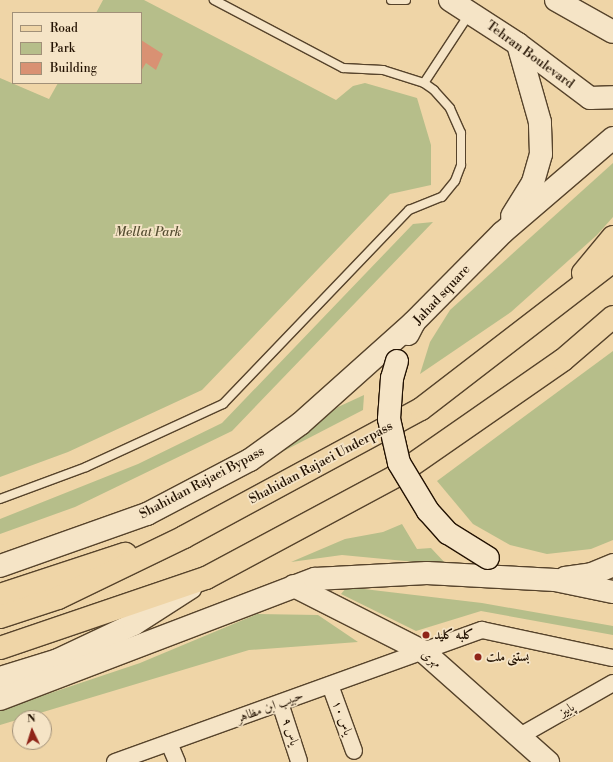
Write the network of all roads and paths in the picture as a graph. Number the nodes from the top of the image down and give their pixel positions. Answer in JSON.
{"nodes":[{"id":1,"x":214,"y":0,"type":"edge"},
{"id":2,"x":391,"y":0,"type":"edge"},
{"id":3,"x":406,"y":0,"type":"edge"},
{"id":4,"x":450,"y":0,"type":"edge"},
{"id":5,"x":556,"y":0,"type":"edge"},
{"id":6,"x":471,"y":13,"type":"junction"},
{"id":7,"x":613,"y":32,"type":"edge"},
{"id":8,"x":518,"y":44,"type":"junction"},
{"id":9,"x":424,"y":83,"type":"junction"},
{"id":10,"x":613,"y":97,"type":"edge"},
{"id":11,"x":613,"y":138,"type":"edge"},
{"id":12,"x":502,"y":233,"type":"junction"},
{"id":13,"x":613,"y":237,"type":"edge"},
{"id":14,"x":613,"y":261,"type":"edge"},
{"id":15,"x":556,"y":307,"type":"junction"},
{"id":16,"x":613,"y":317,"type":"edge"},
{"id":17,"x":414,"y":322,"type":"junction"},
{"id":18,"x":0,"y":499,"type":"edge"},
{"id":19,"x":184,"y":537,"type":"junction"},
{"id":20,"x":613,"y":565,"type":"edge"},
{"id":21,"x":0,"y":566,"type":"edge"},
{"id":22,"x":206,"y":578,"type":"junction"},
{"id":23,"x":555,"y":580,"type":"junction"},
{"id":24,"x":294,"y":586,"type":"junction"},
{"id":25,"x":613,"y":592,"type":"edge"},
{"id":26,"x":0,"y":594,"type":"edge"},
{"id":27,"x":0,"y":617,"type":"edge"},
{"id":28,"x":0,"y":648,"type":"edge"},
{"id":29,"x":424,"y":652,"type":"junction"},
{"id":30,"x":613,"y":658,"type":"edge"},
{"id":31,"x":0,"y":678,"type":"edge"},
{"id":32,"x":613,"y":683,"type":"edge"},
{"id":33,"x":330,"y":685,"type":"junction"},
{"id":34,"x":0,"y":699,"type":"edge"},
{"id":35,"x":280,"y":703,"type":"junction"},
{"id":36,"x":520,"y":736,"type":"junction"},
{"id":37,"x":169,"y":743,"type":"junction"},
{"id":38,"x":354,"y":751,"type":"dead end"},
{"id":39,"x":540,"y":760,"type":"edge"},
{"id":40,"x":299,"y":761,"type":"dead end"},
{"id":41,"x":115,"y":762,"type":"edge"},
{"id":42,"x":177,"y":762,"type":"edge"}],
"edges":[{"from":1,"to":9,"type":"lane"},
{"from":2,"to":3,"type":"lane"},
{"from":4,"to":6,"type":"main road","name":"Tehran Boulevard"},
{"from":5,"to":7,"type":"main road"},
{"from":6,"to":8,"type":"main road","name":"Tehran Boulevard"},
{"from":6,"to":9,"type":"lane"},
{"from":8,"to":10,"type":"main road","name":"Tehran Boulevard"},
{"from":8,"to":12,"type":"main road"},
{"from":9,"to":18,"type":"lane"},
{"from":11,"to":12,"type":"main road","name":"Jahad square"},
{"from":12,"to":17,"type":"main road","name":"Jahad square"},
{"from":13,"to":15,"type":"main road"},
{"from":14,"to":15,"type":"main road","name":"Shahidan Rajaei Underpass"},
{"from":15,"to":19,"type":"main road","name":"Shahidan Rajaei Underpass"},
{"from":16,"to":22,"type":"main road"},
{"from":17,"to":21,"type":"main road","name":"Shahidan Rajaei Bypass"},
{"from":17,"to":23,"type":"main road","name":"Jahad square","bridge":true},
{"from":19,"to":26,"type":"main road"},
{"from":19,"to":27,"type":"main road","name":"Shahidan Rajaei Underpass"},
{"from":20,"to":23,"type":"main road","name":"Jahad square"},
{"from":22,"to":28,"type":"main road"},
{"from":22,"to":31,"type":"main road"},
{"from":23,"to":24,"type":"main road"},
{"from":23,"to":25,"type":"main road"},
{"from":24,"to":29,"type":"main road","name":"مهری"},
{"from":24,"to":34,"type":"main road"},
{"from":29,"to":30,"type":"street","name":"حبیب ابن مظاهر"},
{"from":29,"to":33,"type":"street","name":"حبیب ابن مظاهر"},
{"from":29,"to":36,"type":"main road","name":"مهری"},
{"from":32,"to":36,"type":"street","name":"پاییز"},
{"from":33,"to":35,"type":"street","name":"حبیب ابن مظاهر"},
{"from":33,"to":38,"type":"street","name":"یاس ۱۰"},
{"from":35,"to":37,"type":"street","name":"حبیب ابن مظاهر"},
{"from":35,"to":40,"type":"street","name":"یاس ۹"},
{"from":36,"to":39,"type":"main road","name":"مهری"},
{"from":37,"to":41,"type":"street","name":"حبیب ابن مظاهر"},
{"from":37,"to":42,"type":"street"}]}
